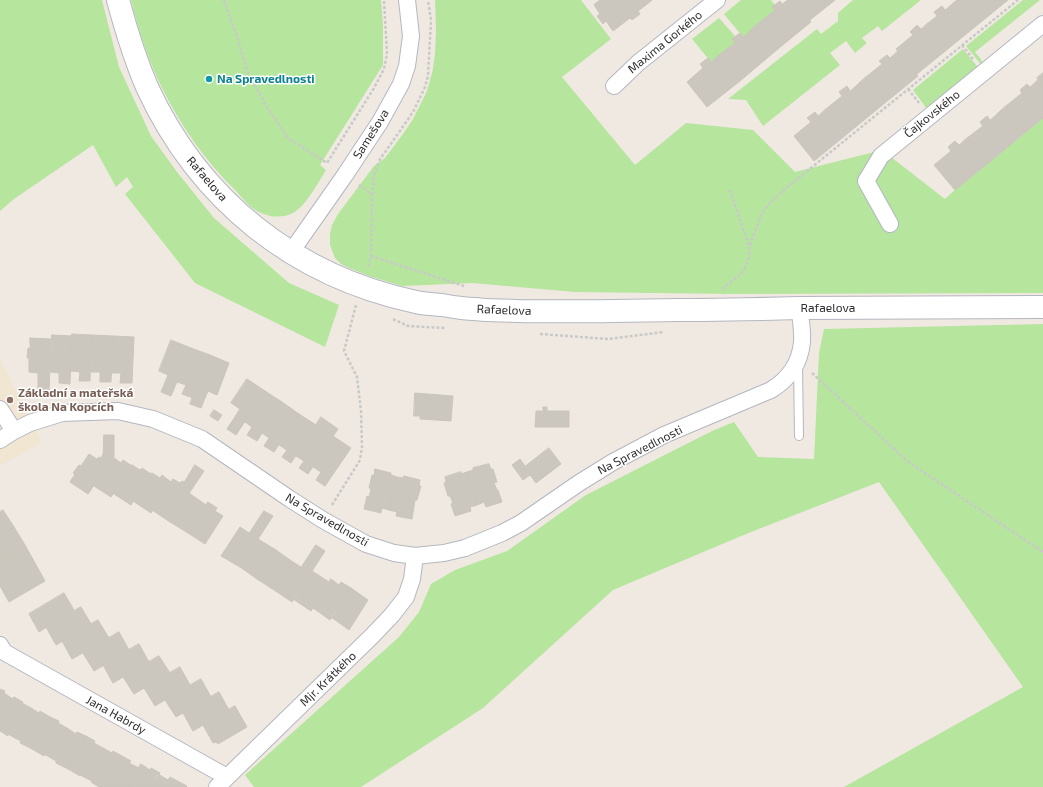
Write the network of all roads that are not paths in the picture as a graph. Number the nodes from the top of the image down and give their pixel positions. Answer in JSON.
{"nodes":[{"id":1,"x":118,"y":0,"type":"edge"},
{"id":2,"x":407,"y":0,"type":"edge"},
{"id":3,"x":717,"y":0,"type":"edge"},
{"id":4,"x":1043,"y":24,"type":"edge"},
{"id":5,"x":614,"y":86,"type":"dead end"},
{"id":6,"x":890,"y":224,"type":"dead end"},
{"id":7,"x":291,"y":252,"type":"junction"},
{"id":8,"x":1043,"y":307,"type":"edge"},
{"id":9,"x":800,"y":308,"type":"junction"},
{"id":10,"x":798,"y":360,"type":"junction"},
{"id":11,"x":0,"y":409,"type":"edge"},
{"id":12,"x":14,"y":431,"type":"junction"},
{"id":13,"x":799,"y":436,"type":"dead end"},
{"id":14,"x":0,"y":440,"type":"edge"},
{"id":15,"x":415,"y":556,"type":"junction"},
{"id":16,"x":2,"y":652,"type":"edge"},
{"id":17,"x":222,"y":782,"type":"edge"}],
"edges":[{"from":1,"to":7,"type":"main road","name":"Rafaelova"},
{"from":2,"to":7,"type":"street","name":"Samešova"},
{"from":3,"to":5,"type":"street","name":"Maxima Gorkého"},
{"from":4,"to":6,"type":"street","name":"Čajkovského"},
{"from":7,"to":9,"type":"main road","name":"Rafaelova"},
{"from":8,"to":9,"type":"main road","name":"Rafaelova"},
{"from":9,"to":10,"type":"street","name":"Na Spravedlnosti"},
{"from":10,"to":13,"type":"lane"},
{"from":10,"to":15,"type":"street","name":"Na Spravedlnosti"},
{"from":11,"to":12,"type":"street"},
{"from":12,"to":14,"type":"street","name":"Na Spravedlnosti"},
{"from":12,"to":15,"type":"street","name":"Na Spravedlnosti"},
{"from":15,"to":17,"type":"street","name":"Mjr. Krátkého"},
{"from":16,"to":17,"type":"street","name":"Jana Habrdy"}]}
